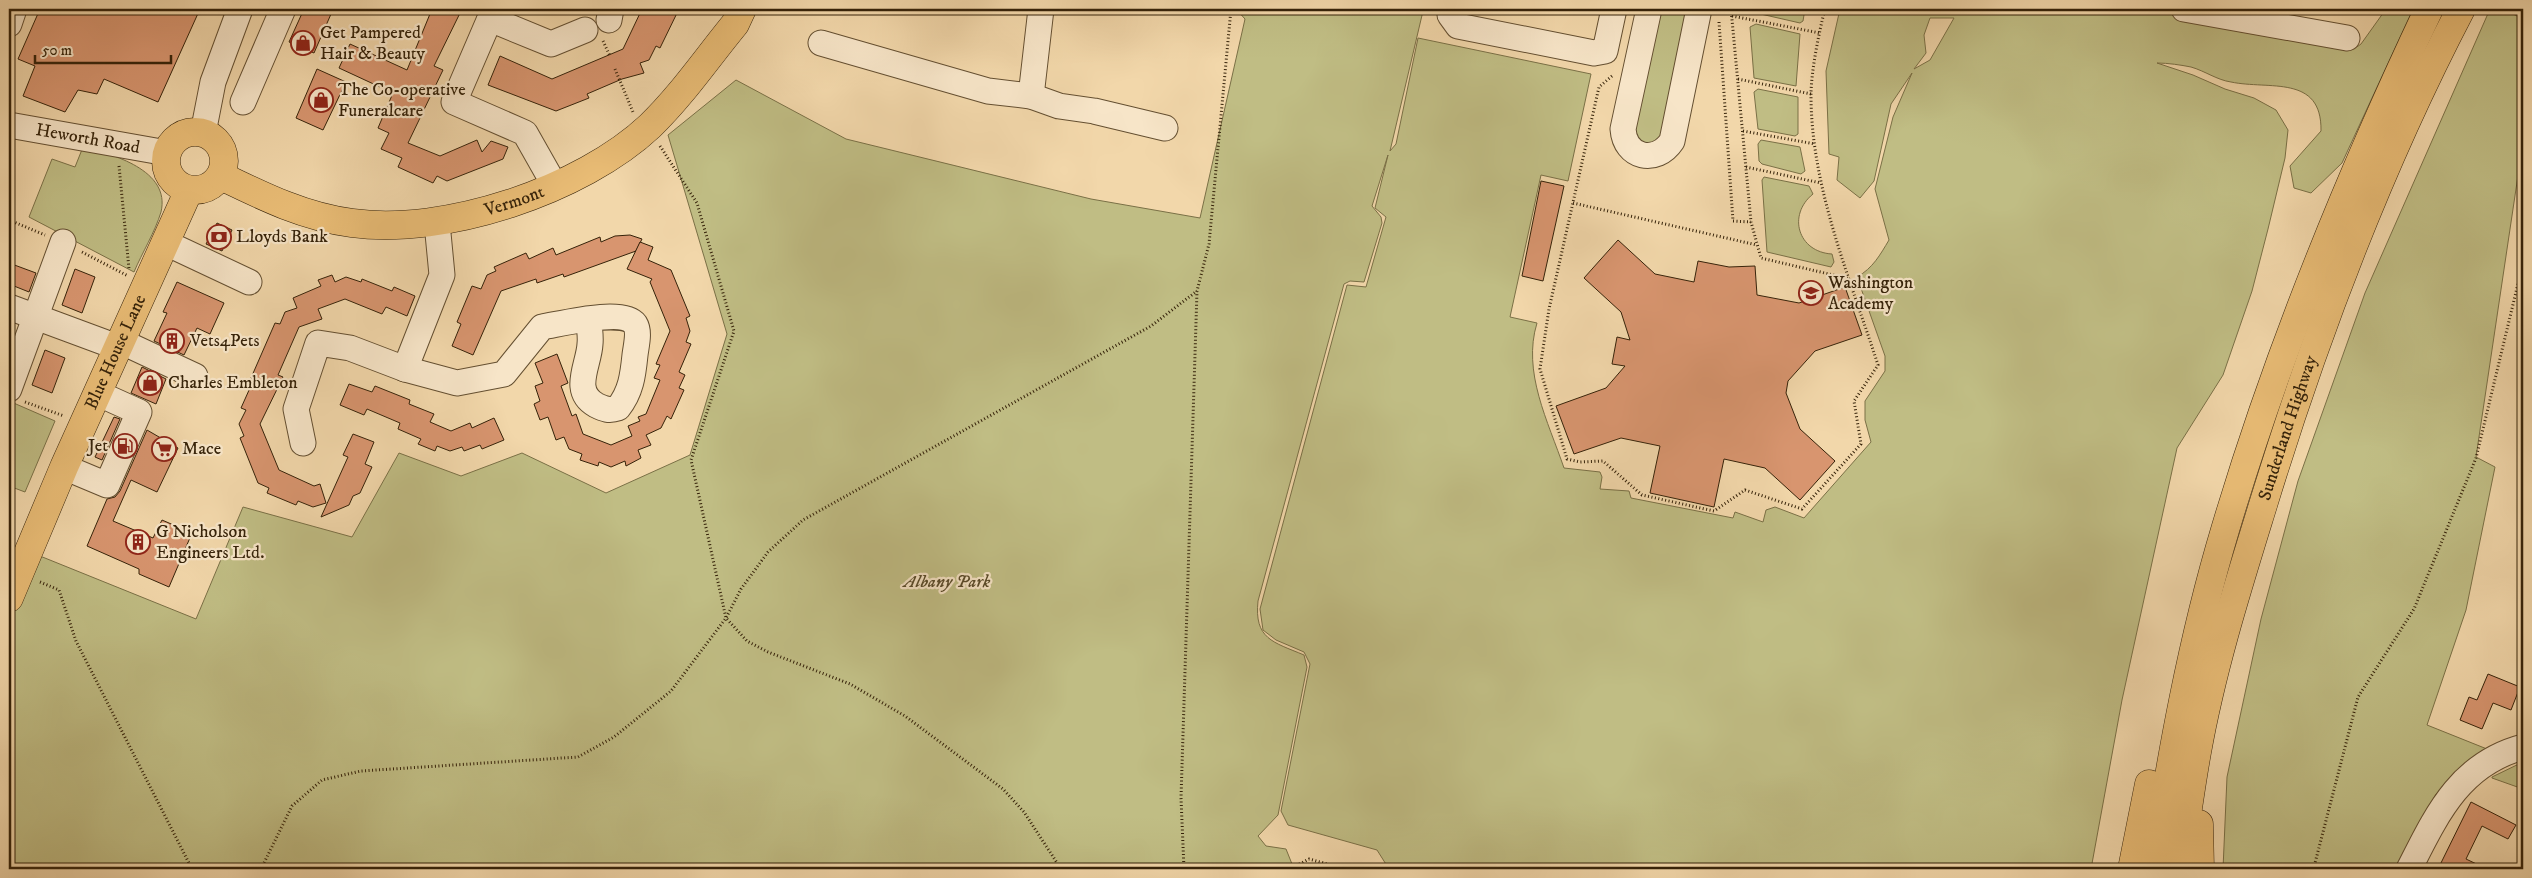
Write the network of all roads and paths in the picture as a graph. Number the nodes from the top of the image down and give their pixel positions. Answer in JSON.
{"nodes":[{"id":1,"x":14,"y":9,"type":"edge"},
{"id":2,"x":283,"y":9,"type":"edge"},
{"id":3,"x":742,"y":9,"type":"edge"},
{"id":4,"x":1040,"y":9,"type":"edge"},
{"id":5,"x":1231,"y":9,"type":"edge"},
{"id":6,"x":1451,"y":9,"type":"edge"},
{"id":7,"x":1614,"y":9,"type":"edge"},
{"id":8,"x":1649,"y":9,"type":"edge"},
{"id":9,"x":1731,"y":9,"type":"edge"},
{"id":10,"x":1825,"y":9,"type":"edge"},
{"id":11,"x":2429,"y":9,"type":"edge"},
{"id":12,"x":2461,"y":9,"type":"edge"},
{"id":13,"x":2200,"y":10,"type":"edge"},
{"id":14,"x":492,"y":14,"type":"edge"},
{"id":15,"x":237,"y":15,"type":"edge"},
{"id":16,"x":1709,"y":15,"type":"edge"},
{"id":17,"x":1732,"y":16,"type":"junction"},
{"id":18,"x":9,"y":24,"type":"edge"},
{"id":19,"x":586,"y":30,"type":"dead end"},
{"id":20,"x":1820,"y":34,"type":"junction"},
{"id":21,"x":271,"y":37,"type":"junction"},
{"id":22,"x":2347,"y":38,"type":"dead end"},
{"id":23,"x":821,"y":43,"type":"dead end"},
{"id":24,"x":1614,"y":66,"type":"dead end"},
{"id":25,"x":615,"y":69,"type":"dead end"},
{"id":26,"x":1738,"y":79,"type":"junction"},
{"id":27,"x":1811,"y":94,"type":"junction"},
{"id":28,"x":1031,"y":96,"type":"junction"},
{"id":29,"x":242,"y":102,"type":"dead end"},
{"id":30,"x":634,"y":115,"type":"dead end"},
{"id":31,"x":9,"y":125,"type":"edge"},
{"id":32,"x":1165,"y":128,"type":"dead end"},
{"id":33,"x":1743,"y":131,"type":"junction"},
{"id":34,"x":203,"y":133,"type":"junction"},
{"id":35,"x":126,"y":144,"type":"junction"},
{"id":36,"x":659,"y":144,"type":"dead end"},
{"id":37,"x":1815,"y":144,"type":"junction"},
{"id":38,"x":167,"y":153,"type":"junction"},
{"id":39,"x":1746,"y":167,"type":"junction"},
{"id":40,"x":221,"y":176,"type":"junction"},
{"id":41,"x":1821,"y":183,"type":"junction"},
{"id":42,"x":555,"y":186,"type":"junction"},
{"id":43,"x":188,"y":190,"type":"junction"},
{"id":44,"x":1573,"y":203,"type":"junction"},
{"id":45,"x":1751,"y":222,"type":"junction"},
{"id":46,"x":437,"y":223,"type":"junction"},
{"id":47,"x":63,"y":242,"type":"dead end"},
{"id":48,"x":166,"y":243,"type":"junction"},
{"id":49,"x":1757,"y":245,"type":"junction"},
{"id":50,"x":2523,"y":263,"type":"edge"},
{"id":51,"x":129,"y":277,"type":"dead end"},
{"id":52,"x":1851,"y":279,"type":"junction"},
{"id":53,"x":249,"y":282,"type":"dead end"},
{"id":54,"x":1197,"y":291,"type":"junction"},
{"id":55,"x":9,"y":307,"type":"edge"},
{"id":56,"x":35,"y":316,"type":"junction"},
{"id":57,"x":588,"y":320,"type":"junction"},
{"id":58,"x":118,"y":344,"type":"junction"},
{"id":59,"x":405,"y":369,"type":"junction"},
{"id":60,"x":196,"y":376,"type":"dead end"},
{"id":61,"x":97,"y":393,"type":"junction"},
{"id":62,"x":13,"y":394,"type":"edge"},
{"id":63,"x":83,"y":424,"type":"junction"},
{"id":64,"x":303,"y":443,"type":"dead end"},
{"id":65,"x":64,"y":467,"type":"junction"},
{"id":66,"x":19,"y":572,"type":"junction"},
{"id":67,"x":9,"y":598,"type":"edge"},
{"id":68,"x":2205,"y":612,"type":"junction"},
{"id":69,"x":726,"y":618,"type":"junction"},
{"id":70,"x":2523,"y":747,"type":"edge"},
{"id":71,"x":2197,"y":750,"type":"junction"},
{"id":72,"x":192,"y":869,"type":"edge"},
{"id":73,"x":261,"y":869,"type":"edge"},
{"id":74,"x":1061,"y":869,"type":"edge"},
{"id":75,"x":1184,"y":869,"type":"edge"},
{"id":76,"x":1290,"y":869,"type":"edge"},
{"id":77,"x":1346,"y":869,"type":"edge"},
{"id":78,"x":2132,"y":869,"type":"edge"},
{"id":79,"x":2154,"y":869,"type":"edge"},
{"id":80,"x":2179,"y":869,"type":"edge"},
{"id":81,"x":2200,"y":869,"type":"edge"},
{"id":82,"x":2315,"y":869,"type":"edge"},
{"id":83,"x":2409,"y":869,"type":"edge"}],
"edges":[{"from":1,"to":18,"type":"street"},
{"from":2,"to":21,"type":"street"},
{"from":3,"to":42,"type":"main road","name":"Vermont"},
{"from":4,"to":28,"type":"street"},
{"from":5,"to":54,"type":"path"},
{"from":6,"to":7,"type":"street"},
{"from":8,"to":16,"type":"street"},
{"from":9,"to":17,"type":"path"},
{"from":10,"to":20,"type":"path"},
{"from":11,"to":68,"type":"main road","name":"Sunderland Highway"},
{"from":12,"to":71,"type":"main road","name":"Sunderland Highway"},
{"from":13,"to":22,"type":"street"},
{"from":14,"to":19,"type":"street"},
{"from":14,"to":42,"type":"street"},
{"from":15,"to":21,"type":"street"},
{"from":15,"to":34,"type":"street"},
{"from":16,"to":45,"type":"path"},
{"from":17,"to":20,"type":"path"},
{"from":17,"to":26,"type":"path"},
{"from":20,"to":27,"type":"path"},
{"from":21,"to":29,"type":"street"},
{"from":23,"to":28,"type":"street"},
{"from":24,"to":44,"type":"path"},
{"from":25,"to":30,"type":"path"},
{"from":26,"to":27,"type":"path"},
{"from":26,"to":33,"type":"path"},
{"from":27,"to":37,"type":"path"},
{"from":28,"to":32,"type":"street"},
{"from":31,"to":35,"type":"street","name":"Heworth Road"},
{"from":33,"to":37,"type":"path"},
{"from":33,"to":39,"type":"path"},
{"from":34,"to":38,"type":"main road"},
{"from":34,"to":40,"type":"main road"},
{"from":35,"to":38,"type":"street","name":"Heworth Road"},
{"from":35,"to":51,"type":"path"},
{"from":36,"to":69,"type":"path"},
{"from":37,"to":41,"type":"path"},
{"from":38,"to":43,"type":"main road"},
{"from":39,"to":41,"type":"path"},
{"from":39,"to":45,"type":"path"},
{"from":40,"to":43,"type":"main road"},
{"from":40,"to":46,"type":"main road","name":"Vermont"},
{"from":41,"to":52,"type":"path"},
{"from":42,"to":46,"type":"main road","name":"Vermont"},
{"from":43,"to":48,"type":"main road","name":"Blue House Lane"},
{"from":44,"to":49,"type":"path"},
{"from":44,"to":52,"type":"path"},
{"from":45,"to":49,"type":"path"},
{"from":46,"to":59,"type":"street"},
{"from":47,"to":56,"type":"street"},
{"from":48,"to":53,"type":"street"},
{"from":48,"to":58,"type":"main road","name":"Blue House Lane"},
{"from":49,"to":52,"type":"path"},
{"from":50,"to":82,"type":"path"},
{"from":54,"to":69,"type":"path"},
{"from":54,"to":75,"type":"path"},
{"from":55,"to":56,"type":"street"},
{"from":56,"to":58,"type":"street"},
{"from":56,"to":62,"type":"street"},
{"from":57,"to":57,"type":"street"},
{"from":57,"to":59,"type":"street"},
{"from":58,"to":60,"type":"street"},
{"from":58,"to":61,"type":"main road","name":"Blue House Lane"},
{"from":59,"to":64,"type":"street"},
{"from":61,"to":63,"type":"main road","name":"Blue House Lane"},
{"from":61,"to":65,"type":"street"},
{"from":62,"to":63,"type":"path"},
{"from":63,"to":65,"type":"main road","name":"Blue House Lane"},
{"from":65,"to":66,"type":"main road","name":"Blue House Lane"},
{"from":66,"to":67,"type":"main road","name":"Blue House Lane"},
{"from":66,"to":72,"type":"path"},
{"from":68,"to":78,"type":"main road"},
{"from":68,"to":79,"type":"main road","name":"Sunderland Highway"},
{"from":69,"to":73,"type":"path"},
{"from":69,"to":74,"type":"path"},
{"from":70,"to":83,"type":"street"},
{"from":71,"to":80,"type":"main road","name":"Sunderland Highway"},
{"from":71,"to":81,"type":"main road"},
{"from":76,"to":77,"type":"path"}]}
